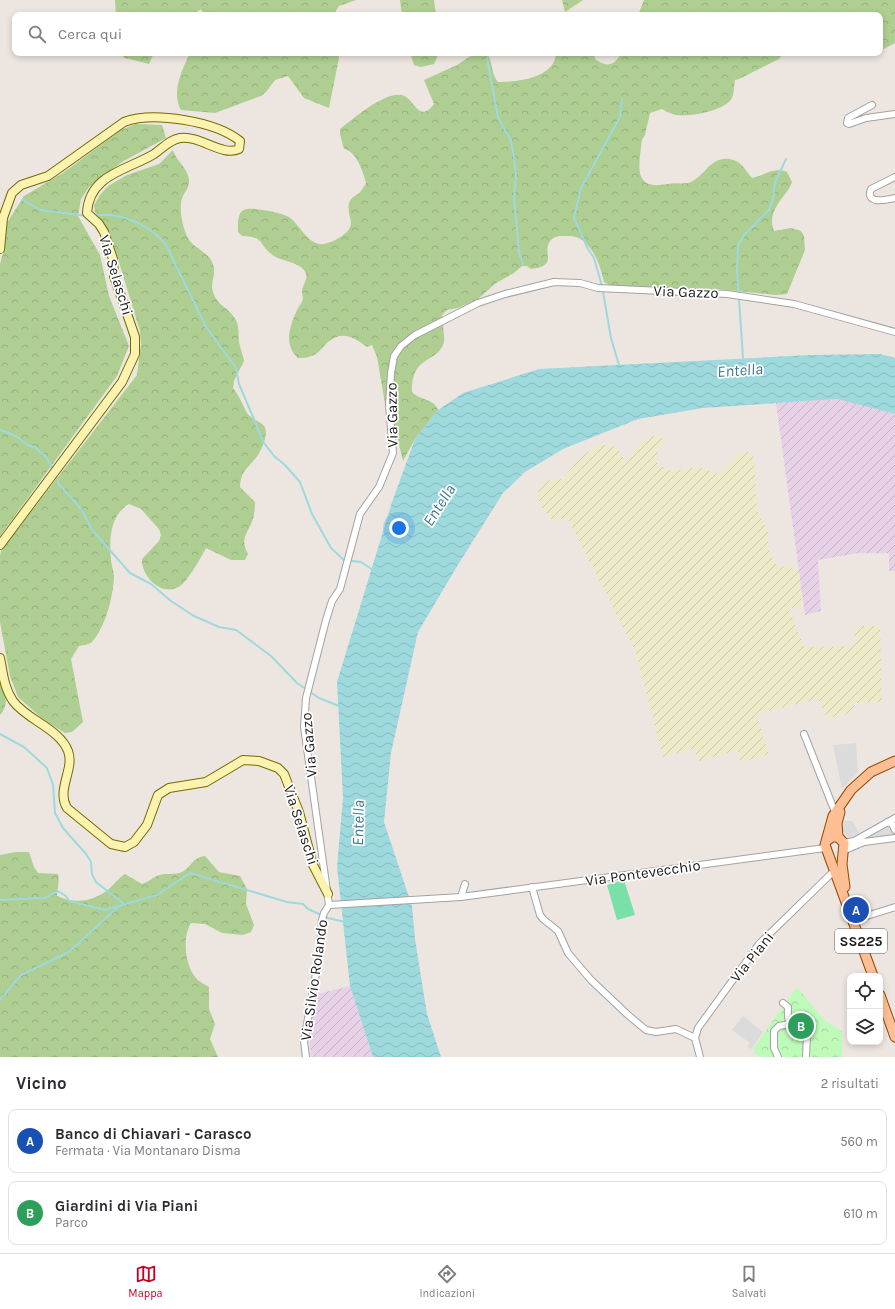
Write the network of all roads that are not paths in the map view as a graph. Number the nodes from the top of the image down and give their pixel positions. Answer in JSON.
{"nodes":[{"id":1,"x":872,"y":105,"type":"dead end"},
{"id":2,"x":895,"y":114,"type":"edge"},
{"id":3,"x":895,"y":177,"type":"edge"},
{"id":4,"x":895,"y":198,"type":"edge"},
{"id":5,"x":0,"y":249,"type":"edge"},
{"id":6,"x":895,"y":332,"type":"edge"},
{"id":7,"x":0,"y":545,"type":"edge"},
{"id":8,"x":0,"y":658,"type":"edge"},
{"id":9,"x":804,"y":734,"type":"dead end"},
{"id":10,"x":895,"y":761,"type":"edge"},
{"id":11,"x":843,"y":801,"type":"junction"},
{"id":12,"x":835,"y":812,"type":"junction"},
{"id":13,"x":895,"y":818,"type":"edge"},
{"id":14,"x":888,"y":822,"type":"junction"},
{"id":15,"x":895,"y":831,"type":"edge"},
{"id":16,"x":893,"y":838,"type":"edge"},
{"id":17,"x":842,"y":846,"type":"junction"},
{"id":18,"x":828,"y":848,"type":"junction"},
{"id":19,"x":834,"y":871,"type":"junction"},
{"id":20,"x":465,"y":884,"type":"dead end"},
{"id":21,"x":532,"y":887,"type":"junction"},
{"id":22,"x":328,"y":894,"type":"junction"},
{"id":23,"x":459,"y":897,"type":"junction"},
{"id":24,"x":331,"y":905,"type":"junction"},
{"id":25,"x":848,"y":906,"type":"junction"},
{"id":26,"x":895,"y":907,"type":"edge"},
{"id":27,"x":854,"y":920,"type":"junction"},
{"id":28,"x":872,"y":973,"type":"edge"},
{"id":29,"x":783,"y":1003,"type":"dead end"},
{"id":30,"x":883,"y":1004,"type":"edge"},
{"id":31,"x":790,"y":1024,"type":"junction"},
{"id":32,"x":695,"y":1038,"type":"junction"},
{"id":33,"x":895,"y":1038,"type":"edge"},
{"id":34,"x":306,"y":1057,"type":"edge"},
{"id":35,"x":700,"y":1057,"type":"edge"},
{"id":36,"x":778,"y":1057,"type":"edge"},
{"id":37,"x":806,"y":1057,"type":"edge"}],
"edges":[{"from":1,"to":2,"type":"street"},
{"from":3,"to":4,"type":"street"},
{"from":5,"to":7,"type":"street","name":"Via Selaschi"},
{"from":6,"to":22,"type":"street","name":"Via Gazzo"},
{"from":8,"to":22,"type":"street","name":"Via Selaschi"},
{"from":9,"to":12,"type":"street"},
{"from":10,"to":11,"type":"main road","number":"SS225"},
{"from":11,"to":12,"type":"main road","number":"SS225"},
{"from":11,"to":17,"type":"main road","number":"SS225"},
{"from":12,"to":18,"type":"main road","number":"SS225"},
{"from":13,"to":14,"type":"street"},
{"from":14,"to":15,"type":"street"},
{"from":14,"to":17,"type":"street"},
{"from":15,"to":16,"type":"street"},
{"from":16,"to":17,"type":"street"},
{"from":17,"to":18,"type":"main road"},
{"from":17,"to":18,"type":"main road"},
{"from":17,"to":25,"type":"main road","number":"SS225"},
{"from":18,"to":19,"type":"main road","number":"SS225"},
{"from":18,"to":21,"type":"street","name":"Via Pontevecchio"},
{"from":19,"to":25,"type":"main road","number":"SS225"},
{"from":19,"to":32,"type":"street","name":"Via Piani"},
{"from":20,"to":23,"type":"street"},
{"from":21,"to":23,"type":"street","name":"Via Pontevecchio"},
{"from":21,"to":32,"type":"street"},
{"from":22,"to":24,"type":"street","name":"Via Gazzo"},
{"from":23,"to":24,"type":"street","name":"Via Pontevecchio"},
{"from":24,"to":34,"type":"street","name":"Via Silvio Rolando"},
{"from":25,"to":27,"type":"main road","number":"SS225"},
{"from":26,"to":27,"type":"street"},
{"from":27,"to":28,"type":"main road","number":"SS225"},
{"from":29,"to":31,"type":"street"},
{"from":30,"to":33,"type":"main road"},
{"from":31,"to":36,"type":"street"},
{"from":31,"to":37,"type":"street"},
{"from":32,"to":35,"type":"street"}]}
